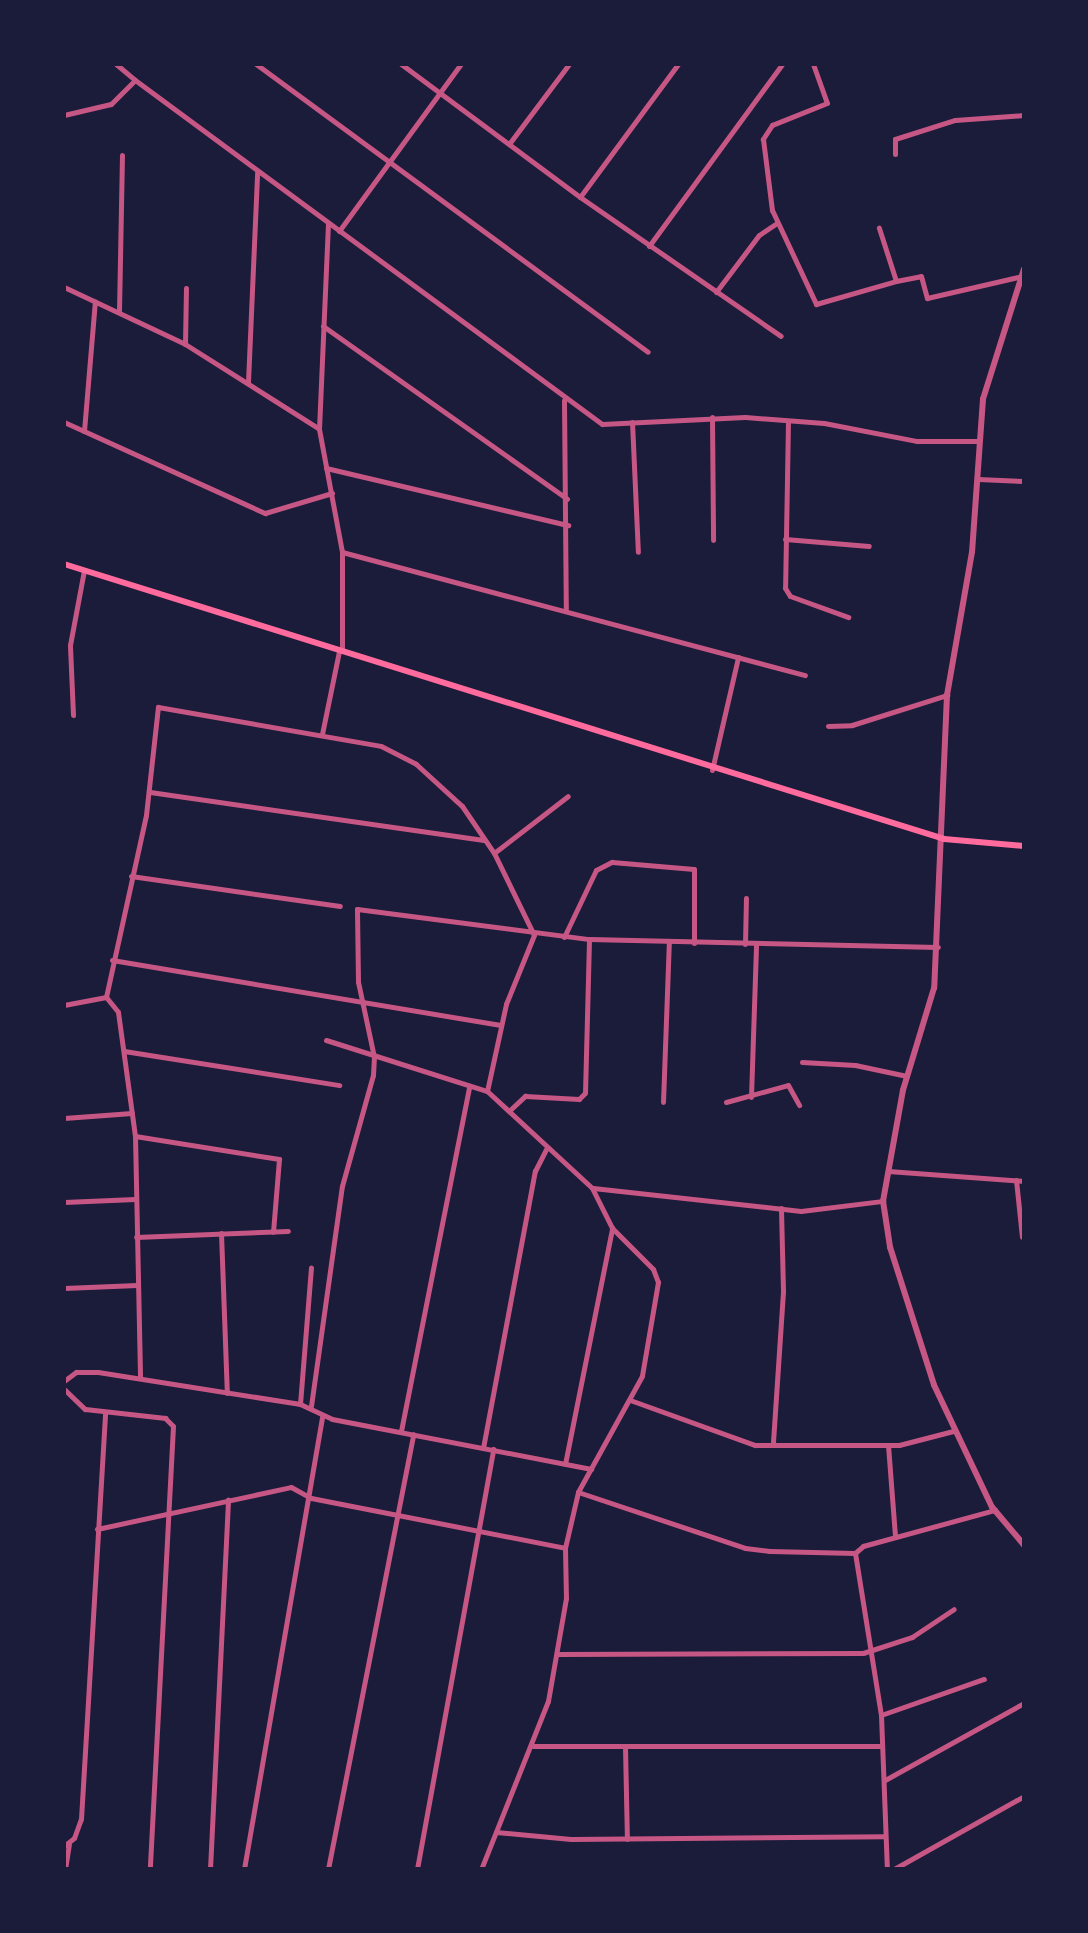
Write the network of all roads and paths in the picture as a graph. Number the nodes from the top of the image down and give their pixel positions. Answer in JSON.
{"nodes":[{"id":1,"x":116,"y":64,"type":"edge"},
{"id":2,"x":256,"y":64,"type":"edge"},
{"id":3,"x":401,"y":64,"type":"edge"},
{"id":4,"x":461,"y":64,"type":"edge"},
{"id":5,"x":569,"y":64,"type":"edge"},
{"id":6,"x":678,"y":64,"type":"edge"},
{"id":7,"x":782,"y":64,"type":"edge"},
{"id":8,"x":813,"y":64,"type":"edge"},
{"id":9,"x":135,"y":80,"type":"junction"},
{"id":10,"x":439,"y":95,"type":"junction"},
{"id":11,"x":64,"y":115,"type":"edge"},
{"id":12,"x":1024,"y":115,"type":"edge"},
{"id":13,"x":509,"y":144,"type":"junction"},
{"id":14,"x":895,"y":154,"type":"dead end"},
{"id":15,"x":122,"y":155,"type":"dead end"},
{"id":16,"x":390,"y":162,"type":"junction"},
{"id":17,"x":257,"y":171,"type":"junction"},
{"id":18,"x":580,"y":197,"type":"junction"},
{"id":19,"x":328,"y":223,"type":"junction"},
{"id":20,"x":777,"y":223,"type":"junction"},
{"id":21,"x":879,"y":228,"type":"dead end"},
{"id":22,"x":339,"y":231,"type":"junction"},
{"id":23,"x":649,"y":246,"type":"junction"},
{"id":24,"x":1023,"y":273,"type":"edge"},
{"id":25,"x":896,"y":281,"type":"junction"},
{"id":26,"x":64,"y":287,"type":"edge"},
{"id":27,"x":186,"y":288,"type":"dead end"},
{"id":28,"x":716,"y":292,"type":"junction"},
{"id":29,"x":95,"y":301,"type":"junction"},
{"id":30,"x":119,"y":311,"type":"junction"},
{"id":31,"x":323,"y":326,"type":"junction"},
{"id":32,"x":781,"y":336,"type":"dead end"},
{"id":33,"x":185,"y":344,"type":"junction"},
{"id":34,"x":648,"y":352,"type":"dead end"},
{"id":35,"x":248,"y":382,"type":"junction"},
{"id":36,"x":565,"y":399,"type":"junction"},
{"id":37,"x":712,"y":417,"type":"junction"},
{"id":38,"x":788,"y":421,"type":"junction"},
{"id":39,"x":64,"y":422,"type":"edge"},
{"id":40,"x":632,"y":422,"type":"junction"},
{"id":41,"x":319,"y":429,"type":"junction"},
{"id":42,"x":84,"y":431,"type":"junction"},
{"id":43,"x":979,"y":441,"type":"junction"},
{"id":44,"x":326,"y":468,"type":"junction"},
{"id":45,"x":978,"y":479,"type":"junction"},
{"id":46,"x":1024,"y":481,"type":"edge"},
{"id":47,"x":332,"y":493,"type":"junction"},
{"id":48,"x":567,"y":499,"type":"junction"},
{"id":49,"x":568,"y":525,"type":"junction"},
{"id":50,"x":785,"y":539,"type":"junction"},
{"id":51,"x":713,"y":540,"type":"dead end"},
{"id":52,"x":869,"y":546,"type":"dead end"},
{"id":53,"x":342,"y":552,"type":"junction"},
{"id":54,"x":638,"y":552,"type":"dead end"},
{"id":55,"x":64,"y":564,"type":"edge"},
{"id":56,"x":84,"y":570,"type":"junction"},
{"id":57,"x":566,"y":611,"type":"junction"},
{"id":58,"x":848,"y":617,"type":"dead end"},
{"id":59,"x":340,"y":651,"type":"junction"},
{"id":60,"x":738,"y":657,"type":"junction"},
{"id":61,"x":805,"y":675,"type":"dead end"},
{"id":62,"x":947,"y":695,"type":"junction"},
{"id":63,"x":73,"y":715,"type":"dead end"},
{"id":64,"x":828,"y":726,"type":"dead end"},
{"id":65,"x":322,"y":734,"type":"junction"},
{"id":66,"x":712,"y":770,"type":"junction"},
{"id":67,"x":150,"y":792,"type":"junction"},
{"id":68,"x":568,"y":796,"type":"dead end"},
{"id":69,"x":944,"y":839,"type":"junction"},
{"id":70,"x":485,"y":841,"type":"junction"},
{"id":71,"x":1024,"y":846,"type":"edge"},
{"id":72,"x":494,"y":853,"type":"junction"},
{"id":73,"x":131,"y":876,"type":"junction"},
{"id":74,"x":746,"y":898,"type":"dead end"},
{"id":75,"x":340,"y":906,"type":"dead end"},
{"id":76,"x":534,"y":935,"type":"junction"},
{"id":77,"x":564,"y":937,"type":"junction"},
{"id":78,"x":589,"y":939,"type":"junction"},
{"id":79,"x":669,"y":942,"type":"junction"},
{"id":80,"x":694,"y":943,"type":"junction"},
{"id":81,"x":745,"y":944,"type":"junction"},
{"id":82,"x":756,"y":944,"type":"junction"},
{"id":83,"x":938,"y":947,"type":"junction"},
{"id":84,"x":112,"y":960,"type":"junction"},
{"id":85,"x":106,"y":997,"type":"junction"},
{"id":86,"x":360,"y":999,"type":"junction"},
{"id":87,"x":64,"y":1005,"type":"edge"},
{"id":88,"x":501,"y":1025,"type":"junction"},
{"id":89,"x":326,"y":1040,"type":"dead end"},
{"id":90,"x":124,"y":1051,"type":"junction"},
{"id":91,"x":374,"y":1057,"type":"junction"},
{"id":92,"x":802,"y":1062,"type":"dead end"},
{"id":93,"x":907,"y":1076,"type":"junction"},
{"id":94,"x":339,"y":1085,"type":"dead end"},
{"id":95,"x":469,"y":1086,"type":"junction"},
{"id":96,"x":487,"y":1091,"type":"junction"},
{"id":97,"x":751,"y":1097,"type":"junction"},
{"id":98,"x":663,"y":1102,"type":"dead end"},
{"id":99,"x":726,"y":1102,"type":"dead end"},
{"id":100,"x":799,"y":1105,"type":"dead end"},
{"id":101,"x":510,"y":1110,"type":"junction"},
{"id":102,"x":132,"y":1113,"type":"junction"},
{"id":103,"x":64,"y":1118,"type":"edge"},
{"id":104,"x":135,"y":1136,"type":"junction"},
{"id":105,"x":546,"y":1149,"type":"junction"},
{"id":106,"x":888,"y":1171,"type":"junction"},
{"id":107,"x":1016,"y":1180,"type":"junction"},
{"id":108,"x":1024,"y":1181,"type":"edge"},
{"id":109,"x":592,"y":1188,"type":"junction"},
{"id":110,"x":135,"y":1199,"type":"junction"},
{"id":111,"x":883,"y":1201,"type":"junction"},
{"id":112,"x":64,"y":1202,"type":"edge"},
{"id":113,"x":781,"y":1208,"type":"junction"},
{"id":114,"x":612,"y":1228,"type":"junction"},
{"id":115,"x":288,"y":1231,"type":"dead end"},
{"id":116,"x":273,"y":1232,"type":"junction"},
{"id":117,"x":221,"y":1233,"type":"junction"},
{"id":118,"x":136,"y":1237,"type":"junction"},
{"id":119,"x":1022,"y":1237,"type":"edge"},
{"id":120,"x":311,"y":1267,"type":"dead end"},
{"id":121,"x":137,"y":1285,"type":"junction"},
{"id":122,"x":64,"y":1288,"type":"edge"},
{"id":123,"x":140,"y":1378,"type":"junction"},
{"id":124,"x":64,"y":1381,"type":"edge"},
{"id":125,"x":64,"y":1389,"type":"edge"},
{"id":126,"x":227,"y":1393,"type":"junction"},
{"id":127,"x":630,"y":1400,"type":"junction"},
{"id":128,"x":300,"y":1404,"type":"junction"},
{"id":129,"x":311,"y":1406,"type":"junction"},
{"id":130,"x":105,"y":1413,"type":"junction"},
{"id":131,"x":322,"y":1416,"type":"junction"},
{"id":132,"x":401,"y":1431,"type":"junction"},
{"id":133,"x":953,"y":1431,"type":"junction"},
{"id":134,"x":413,"y":1434,"type":"junction"},
{"id":135,"x":773,"y":1442,"type":"junction"},
{"id":136,"x":888,"y":1445,"type":"junction"},
{"id":137,"x":483,"y":1448,"type":"junction"},
{"id":138,"x":493,"y":1449,"type":"junction"},
{"id":139,"x":565,"y":1464,"type":"junction"},
{"id":140,"x":591,"y":1469,"type":"junction"},
{"id":141,"x":578,"y":1492,"type":"junction"},
{"id":142,"x":311,"y":1498,"type":"junction"},
{"id":143,"x":228,"y":1499,"type":"junction"},
{"id":144,"x":995,"y":1510,"type":"junction"},
{"id":145,"x":168,"y":1513,"type":"junction"},
{"id":146,"x":397,"y":1515,"type":"junction"},
{"id":147,"x":97,"y":1529,"type":"junction"},
{"id":148,"x":478,"y":1531,"type":"junction"},
{"id":149,"x":895,"y":1536,"type":"junction"},
{"id":150,"x":1024,"y":1545,"type":"edge"},
{"id":151,"x":565,"y":1548,"type":"junction"},
{"id":152,"x":855,"y":1553,"type":"junction"},
{"id":153,"x":954,"y":1609,"type":"dead end"},
{"id":154,"x":871,"y":1650,"type":"junction"},
{"id":155,"x":558,"y":1654,"type":"junction"},
{"id":156,"x":984,"y":1679,"type":"dead end"},
{"id":157,"x":1024,"y":1703,"type":"edge"},
{"id":158,"x":881,"y":1715,"type":"junction"},
{"id":159,"x":533,"y":1746,"type":"junction"},
{"id":160,"x":882,"y":1746,"type":"junction"},
{"id":161,"x":625,"y":1747,"type":"junction"},
{"id":162,"x":885,"y":1781,"type":"junction"},
{"id":163,"x":1024,"y":1796,"type":"edge"},
{"id":164,"x":496,"y":1832,"type":"junction"},
{"id":165,"x":885,"y":1836,"type":"junction"},
{"id":166,"x":627,"y":1839,"type":"junction"},
{"id":167,"x":67,"y":1845,"type":"edge"},
{"id":168,"x":65,"y":1869,"type":"edge"},
{"id":169,"x":150,"y":1869,"type":"edge"},
{"id":170,"x":210,"y":1869,"type":"edge"},
{"id":171,"x":244,"y":1869,"type":"edge"},
{"id":172,"x":328,"y":1869,"type":"edge"},
{"id":173,"x":417,"y":1869,"type":"edge"},
{"id":174,"x":481,"y":1869,"type":"edge"},
{"id":175,"x":887,"y":1869,"type":"edge"},
{"id":176,"x":894,"y":1869,"type":"edge"}],
"edges":[{"from":1,"to":9,"type":"street"},
{"from":2,"to":16,"type":"street"},
{"from":3,"to":10,"type":"street"},
{"from":4,"to":10,"type":"street"},
{"from":5,"to":13,"type":"street"},
{"from":6,"to":18,"type":"street"},
{"from":7,"to":23,"type":"street"},
{"from":8,"to":20,"type":"street"},
{"from":9,"to":11,"type":"street"},
{"from":9,"to":17,"type":"street"},
{"from":10,"to":13,"type":"street"},
{"from":10,"to":16,"type":"street"},
{"from":12,"to":14,"type":"street"},
{"from":13,"to":18,"type":"street"},
{"from":15,"to":30,"type":"street"},
{"from":16,"to":22,"type":"street"},
{"from":16,"to":34,"type":"street"},
{"from":17,"to":19,"type":"street"},
{"from":17,"to":35,"type":"street"},
{"from":18,"to":23,"type":"street"},
{"from":19,"to":22,"type":"street"},
{"from":19,"to":31,"type":"street"},
{"from":20,"to":25,"type":"street"},
{"from":20,"to":28,"type":"street"},
{"from":21,"to":25,"type":"street"},
{"from":22,"to":36,"type":"street"},
{"from":23,"to":28,"type":"street"},
{"from":24,"to":25,"type":"street"},
{"from":24,"to":43,"type":"street"},
{"from":26,"to":29,"type":"street"},
{"from":27,"to":33,"type":"street"},
{"from":28,"to":32,"type":"street"},
{"from":29,"to":30,"type":"street"},
{"from":29,"to":42,"type":"street"},
{"from":30,"to":33,"type":"street"},
{"from":31,"to":41,"type":"street"},
{"from":31,"to":48,"type":"street"},
{"from":33,"to":35,"type":"street"},
{"from":35,"to":41,"type":"street"},
{"from":36,"to":40,"type":"street"},
{"from":36,"to":48,"type":"street"},
{"from":37,"to":38,"type":"street"},
{"from":37,"to":40,"type":"street"},
{"from":37,"to":51,"type":"street"},
{"from":38,"to":43,"type":"street"},
{"from":38,"to":50,"type":"street"},
{"from":39,"to":42,"type":"street"},
{"from":40,"to":54,"type":"street"},
{"from":41,"to":44,"type":"street"},
{"from":42,"to":47,"type":"street"},
{"from":43,"to":45,"type":"street"},
{"from":44,"to":47,"type":"street"},
{"from":44,"to":49,"type":"street"},
{"from":45,"to":46,"type":"street"},
{"from":45,"to":62,"type":"street"},
{"from":47,"to":53,"type":"street"},
{"from":48,"to":49,"type":"street"},
{"from":49,"to":57,"type":"street"},
{"from":50,"to":52,"type":"street"},
{"from":50,"to":58,"type":"street"},
{"from":53,"to":57,"type":"street"},
{"from":53,"to":59,"type":"street"},
{"from":55,"to":56,"type":"main road"},
{"from":56,"to":59,"type":"main road"},
{"from":56,"to":63,"type":"street"},
{"from":57,"to":60,"type":"street"},
{"from":59,"to":65,"type":"street"},
{"from":59,"to":66,"type":"main road"},
{"from":60,"to":61,"type":"street"},
{"from":60,"to":66,"type":"street"},
{"from":62,"to":64,"type":"street"},
{"from":62,"to":69,"type":"street"},
{"from":65,"to":67,"type":"street"},
{"from":65,"to":70,"type":"street"},
{"from":66,"to":69,"type":"main road"},
{"from":67,"to":70,"type":"street"},
{"from":67,"to":73,"type":"street"},
{"from":68,"to":72,"type":"street"},
{"from":69,"to":71,"type":"main road"},
{"from":69,"to":83,"type":"street"},
{"from":70,"to":72,"type":"street"},
{"from":72,"to":76,"type":"street"},
{"from":73,"to":75,"type":"street"},
{"from":73,"to":84,"type":"street"},
{"from":74,"to":81,"type":"street"},
{"from":76,"to":77,"type":"street"},
{"from":76,"to":86,"type":"street"},
{"from":76,"to":88,"type":"street"},
{"from":77,"to":78,"type":"street"},
{"from":77,"to":80,"type":"street"},
{"from":78,"to":79,"type":"street"},
{"from":78,"to":101,"type":"street"},
{"from":79,"to":80,"type":"street"},
{"from":79,"to":98,"type":"street"},
{"from":80,"to":81,"type":"street"},
{"from":81,"to":82,"type":"street"},
{"from":82,"to":83,"type":"street"},
{"from":82,"to":97,"type":"street"},
{"from":83,"to":93,"type":"street"},
{"from":84,"to":85,"type":"street"},
{"from":84,"to":86,"type":"street"},
{"from":85,"to":87,"type":"street"},
{"from":85,"to":90,"type":"street"},
{"from":86,"to":88,"type":"street"},
{"from":86,"to":91,"type":"street"},
{"from":88,"to":96,"type":"street"},
{"from":89,"to":91,"type":"street"},
{"from":90,"to":94,"type":"street"},
{"from":90,"to":102,"type":"street"},
{"from":91,"to":95,"type":"street"},
{"from":91,"to":129,"type":"street"},
{"from":92,"to":93,"type":"street"},
{"from":93,"to":106,"type":"street"},
{"from":95,"to":96,"type":"street"},
{"from":95,"to":132,"type":"street"},
{"from":96,"to":101,"type":"street"},
{"from":97,"to":99,"type":"street"},
{"from":97,"to":100,"type":"street"},
{"from":101,"to":105,"type":"street"},
{"from":102,"to":103,"type":"street"},
{"from":102,"to":104,"type":"street"},
{"from":104,"to":110,"type":"street"},
{"from":104,"to":116,"type":"street"},
{"from":105,"to":109,"type":"street"},
{"from":105,"to":137,"type":"street"},
{"from":106,"to":107,"type":"street"},
{"from":106,"to":111,"type":"street"},
{"from":107,"to":108,"type":"street"},
{"from":107,"to":119,"type":"street"},
{"from":109,"to":113,"type":"street"},
{"from":109,"to":114,"type":"street"},
{"from":110,"to":112,"type":"street"},
{"from":110,"to":118,"type":"street"},
{"from":111,"to":113,"type":"street"},
{"from":111,"to":133,"type":"street"},
{"from":113,"to":135,"type":"street"},
{"from":114,"to":127,"type":"street"},
{"from":114,"to":139,"type":"street"},
{"from":115,"to":116,"type":"street"},
{"from":116,"to":117,"type":"street"},
{"from":117,"to":118,"type":"street"},
{"from":117,"to":126,"type":"street"},
{"from":118,"to":121,"type":"street"},
{"from":120,"to":128,"type":"street"},
{"from":121,"to":122,"type":"street"},
{"from":121,"to":123,"type":"street"},
{"from":123,"to":124,"type":"street"},
{"from":123,"to":126,"type":"street"},
{"from":125,"to":130,"type":"street"},
{"from":126,"to":128,"type":"street"},
{"from":127,"to":135,"type":"street"},
{"from":127,"to":140,"type":"street"},
{"from":128,"to":129,"type":"street"},
{"from":129,"to":131,"type":"street"},
{"from":130,"to":145,"type":"street"},
{"from":130,"to":147,"type":"street"},
{"from":131,"to":132,"type":"street"},
{"from":131,"to":142,"type":"street"},
{"from":132,"to":134,"type":"street"},
{"from":133,"to":136,"type":"street"},
{"from":133,"to":144,"type":"street"},
{"from":134,"to":137,"type":"street"},
{"from":134,"to":146,"type":"street"},
{"from":135,"to":136,"type":"street"},
{"from":136,"to":149,"type":"street"},
{"from":137,"to":138,"type":"street"},
{"from":138,"to":139,"type":"street"},
{"from":138,"to":148,"type":"street"},
{"from":139,"to":140,"type":"street"},
{"from":140,"to":141,"type":"street"},
{"from":141,"to":151,"type":"street"},
{"from":141,"to":152,"type":"street"},
{"from":142,"to":143,"type":"street"},
{"from":142,"to":146,"type":"street"},
{"from":142,"to":171,"type":"street"},
{"from":143,"to":145,"type":"street"},
{"from":143,"to":170,"type":"street"},
{"from":144,"to":149,"type":"street"},
{"from":144,"to":150,"type":"street"},
{"from":145,"to":147,"type":"street"},
{"from":145,"to":169,"type":"street"},
{"from":146,"to":148,"type":"street"},
{"from":146,"to":172,"type":"street"},
{"from":147,"to":167,"type":"street"},
{"from":148,"to":151,"type":"street"},
{"from":148,"to":173,"type":"street"},
{"from":149,"to":152,"type":"street"},
{"from":151,"to":155,"type":"street"},
{"from":152,"to":154,"type":"street"},
{"from":153,"to":154,"type":"street"},
{"from":154,"to":155,"type":"street"},
{"from":154,"to":158,"type":"street"},
{"from":155,"to":159,"type":"street"},
{"from":156,"to":158,"type":"street"},
{"from":157,"to":162,"type":"street"},
{"from":158,"to":160,"type":"street"},
{"from":159,"to":161,"type":"street"},
{"from":159,"to":164,"type":"street"},
{"from":160,"to":161,"type":"street"},
{"from":160,"to":162,"type":"street"},
{"from":161,"to":166,"type":"street"},
{"from":162,"to":165,"type":"street"},
{"from":163,"to":176,"type":"street"},
{"from":164,"to":166,"type":"street"},
{"from":164,"to":174,"type":"street"},
{"from":165,"to":166,"type":"street"},
{"from":165,"to":175,"type":"street"},
{"from":167,"to":168,"type":"street"}]}
